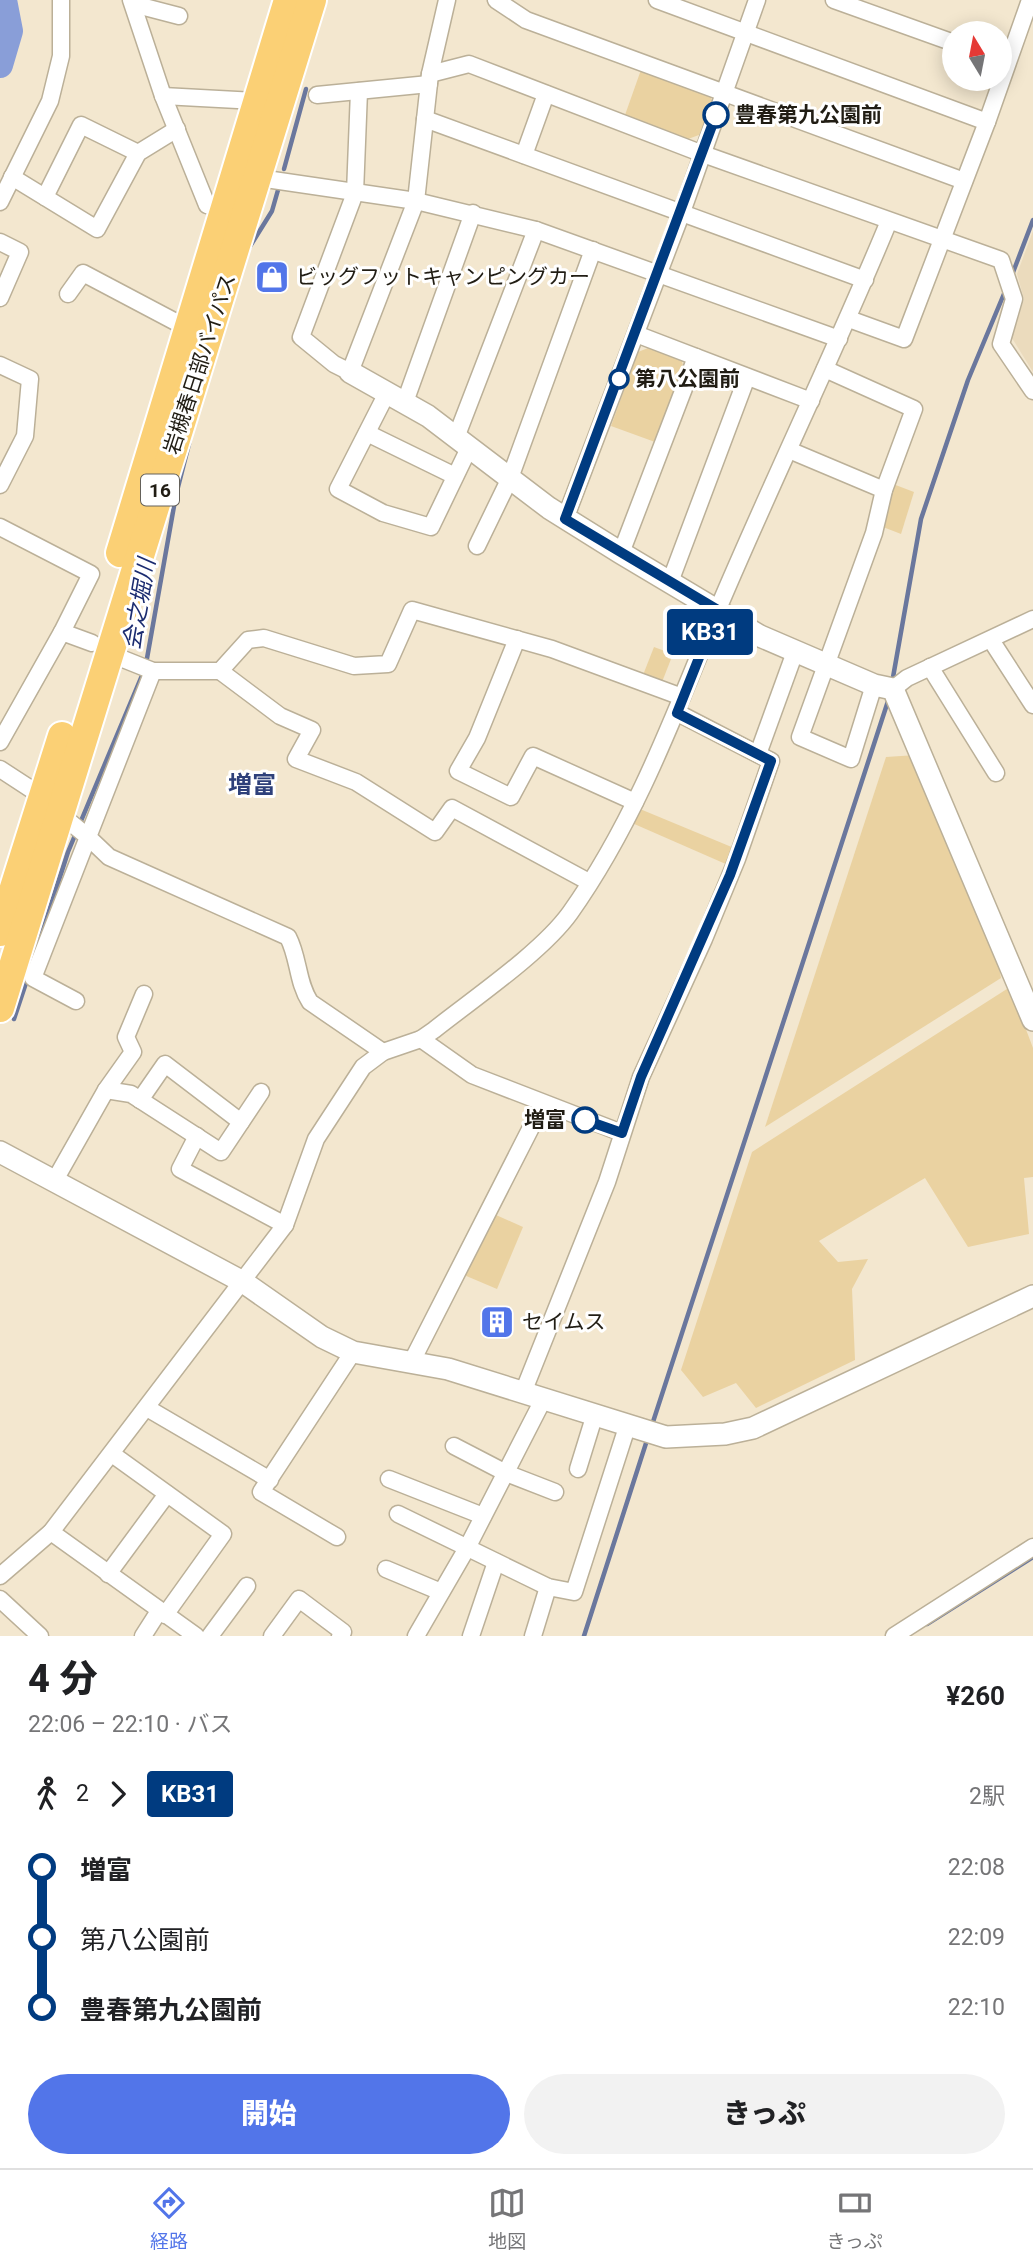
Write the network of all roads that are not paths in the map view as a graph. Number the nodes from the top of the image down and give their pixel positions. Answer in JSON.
{"nodes":[{"id":1,"x":61,"y":0,"type":"edge"},
{"id":2,"x":288,"y":0,"type":"edge"},
{"id":3,"x":312,"y":0,"type":"edge"},
{"id":4,"x":447,"y":0,"type":"edge"},
{"id":5,"x":496,"y":0,"type":"edge"},
{"id":6,"x":657,"y":0,"type":"edge"},
{"id":7,"x":757,"y":0,"type":"edge"},
{"id":8,"x":834,"y":0,"type":"edge"},
{"id":9,"x":1030,"y":0,"type":"edge"},
{"id":10,"x":132,"y":2,"type":"edge"},
{"id":11,"x":179,"y":16,"type":"dead end"},
{"id":12,"x":745,"y":33,"type":"junction"},
{"id":13,"x":942,"y":39,"type":"edge"},
{"id":14,"x":1012,"y":42,"type":"edge"},
{"id":15,"x":430,"y":79,"type":"junction"},
{"id":16,"x":359,"y":91,"type":"junction"},
{"id":17,"x":996,"y":91,"type":"edge"},
{"id":18,"x":546,"y":94,"type":"junction"},
{"id":19,"x":723,"y":94,"type":"junction"},
{"id":20,"x":317,"y":95,"type":"dead end"},
{"id":21,"x":163,"y":96,"type":"junction"},
{"id":22,"x":257,"y":101,"type":"junction"},
{"id":23,"x":425,"y":119,"type":"junction"},
{"id":24,"x":987,"y":122,"type":"junction"},
{"id":25,"x":177,"y":129,"type":"junction"},
{"id":26,"x":138,"y":153,"type":"junction"},
{"id":27,"x":703,"y":154,"type":"junction"},
{"id":28,"x":524,"y":155,"type":"junction"},
{"id":29,"x":12,"y":177,"type":"junction"},
{"id":30,"x":259,"y":178,"type":"junction"},
{"id":31,"x":964,"y":181,"type":"junction"},
{"id":32,"x":355,"y":193,"type":"junction"},
{"id":33,"x":45,"y":197,"type":"junction"},
{"id":34,"x":416,"y":201,"type":"junction"},
{"id":35,"x":0,"y":202,"type":"edge"},
{"id":36,"x":223,"y":210,"type":"junction"},
{"id":37,"x":682,"y":212,"type":"junction"},
{"id":38,"x":473,"y":213,"type":"junction"},
{"id":39,"x":889,"y":221,"type":"junction"},
{"id":40,"x":536,"y":230,"type":"junction"},
{"id":41,"x":942,"y":239,"type":"junction"},
{"id":42,"x":0,"y":242,"type":"edge"},
{"id":43,"x":593,"y":250,"type":"junction"},
{"id":44,"x":659,"y":272,"type":"junction"},
{"id":45,"x":865,"y":280,"type":"junction"},
{"id":46,"x":68,"y":294,"type":"dead end"},
{"id":47,"x":0,"y":298,"type":"edge"},
{"id":48,"x":849,"y":318,"type":"junction"},
{"id":49,"x":188,"y":330,"type":"junction"},
{"id":50,"x":636,"y":334,"type":"junction"},
{"id":51,"x":839,"y":339,"type":"junction"},
{"id":52,"x":696,"y":357,"type":"junction"},
{"id":53,"x":0,"y":365,"type":"edge"},
{"id":54,"x":825,"y":369,"type":"junction"},
{"id":55,"x":350,"y":372,"type":"junction"},
{"id":56,"x":747,"y":377,"type":"junction"},
{"id":57,"x":1033,"y":391,"type":"edge"},
{"id":58,"x":396,"y":398,"type":"junction"},
{"id":59,"x":811,"y":401,"type":"junction"},
{"id":60,"x":367,"y":433,"type":"junction"},
{"id":61,"x":463,"y":440,"type":"junction"},
{"id":62,"x":789,"y":450,"type":"junction"},
{"id":63,"x":455,"y":476,"type":"junction"},
{"id":64,"x":510,"y":478,"type":"junction"},
{"id":65,"x":0,"y":485,"type":"edge"},
{"id":66,"x":884,"y":490,"type":"junction"},
{"id":67,"x":565,"y":519,"type":"junction"},
{"id":68,"x":0,"y":527,"type":"edge"},
{"id":69,"x":477,"y":546,"type":"dead end"},
{"id":70,"x":621,"y":553,"type":"junction"},
{"id":71,"x":670,"y":583,"type":"junction"},
{"id":72,"x":718,"y":610,"type":"junction"},
{"id":73,"x":1033,"y":619,"type":"edge"},
{"id":74,"x":62,"y":632,"type":"junction"},
{"id":75,"x":517,"y":639,"type":"junction"},
{"id":76,"x":991,"y":640,"type":"junction"},
{"id":77,"x":100,"y":648,"type":"junction"},
{"id":78,"x":795,"y":652,"type":"junction"},
{"id":79,"x":824,"y":665,"type":"junction"},
{"id":80,"x":930,"y":667,"type":"junction"},
{"id":81,"x":147,"y":668,"type":"junction"},
{"id":82,"x":220,"y":671,"type":"junction"},
{"id":83,"x":883,"y":687,"type":"junction"},
{"id":84,"x":680,"y":705,"type":"junction"},
{"id":85,"x":1033,"y":705,"type":"edge"},
{"id":86,"x":0,"y":743,"type":"edge"},
{"id":87,"x":758,"y":754,"type":"junction"},
{"id":88,"x":0,"y":769,"type":"edge"},
{"id":89,"x":996,"y":772,"type":"dead end"},
{"id":90,"x":635,"y":802,"type":"junction"},
{"id":91,"x":51,"y":805,"type":"junction"},
{"id":92,"x":88,"y":837,"type":"junction"},
{"id":93,"x":589,"y":882,"type":"junction"},
{"id":94,"x":0,"y":932,"type":"edge"},
{"id":95,"x":144,"y":994,"type":"dead end"},
{"id":96,"x":76,"y":1001,"type":"dead end"},
{"id":97,"x":0,"y":1007,"type":"edge"},
{"id":98,"x":1033,"y":1020,"type":"edge"},
{"id":99,"x":421,"y":1039,"type":"junction"},
{"id":100,"x":383,"y":1052,"type":"junction"},
{"id":101,"x":106,"y":1090,"type":"junction"},
{"id":102,"x":261,"y":1092,"type":"dead end"},
{"id":103,"x":140,"y":1100,"type":"junction"},
{"id":104,"x":543,"y":1104,"type":"junction"},
{"id":105,"x":241,"y":1122,"type":"junction"},
{"id":106,"x":622,"y":1133,"type":"junction"},
{"id":107,"x":197,"y":1136,"type":"junction"},
{"id":108,"x":0,"y":1152,"type":"edge"},
{"id":109,"x":55,"y":1180,"type":"junction"},
{"id":110,"x":285,"y":1225,"type":"junction"},
{"id":111,"x":243,"y":1282,"type":"junction"},
{"id":112,"x":1033,"y":1296,"type":"edge"},
{"id":113,"x":353,"y":1352,"type":"junction"},
{"id":114,"x":411,"y":1363,"type":"junction"},
{"id":115,"x":524,"y":1391,"type":"junction"},
{"id":116,"x":544,"y":1398,"type":"junction"},
{"id":117,"x":147,"y":1408,"type":"junction"},
{"id":118,"x":596,"y":1415,"type":"junction"},
{"id":119,"x":628,"y":1424,"type":"junction"},
{"id":120,"x":454,"y":1446,"type":"dead end"},
{"id":121,"x":112,"y":1454,"type":"junction"},
{"id":122,"x":578,"y":1469,"type":"dead end"},
{"id":123,"x":506,"y":1473,"type":"junction"},
{"id":124,"x":389,"y":1479,"type":"dead end"},
{"id":125,"x":270,"y":1480,"type":"junction"},
{"id":126,"x":555,"y":1492,"type":"dead end"},
{"id":127,"x":167,"y":1494,"type":"junction"},
{"id":128,"x":398,"y":1514,"type":"dead end"},
{"id":129,"x":483,"y":1516,"type":"junction"},
{"id":130,"x":51,"y":1532,"type":"junction"},
{"id":131,"x":337,"y":1537,"type":"dead end"},
{"id":132,"x":1033,"y":1547,"type":"edge"},
{"id":133,"x":467,"y":1548,"type":"junction"},
{"id":134,"x":496,"y":1562,"type":"junction"},
{"id":135,"x":386,"y":1570,"type":"dead end"},
{"id":136,"x":108,"y":1574,"type":"junction"},
{"id":137,"x":0,"y":1576,"type":"edge"},
{"id":138,"x":247,"y":1586,"type":"dead end"},
{"id":139,"x":548,"y":1587,"type":"junction"},
{"id":140,"x":442,"y":1591,"type":"junction"},
{"id":141,"x":0,"y":1599,"type":"edge"},
{"id":142,"x":162,"y":1613,"type":"junction"},
{"id":143,"x":40,"y":1636,"type":"edge"},
{"id":144,"x":143,"y":1636,"type":"edge"},
{"id":145,"x":196,"y":1636,"type":"edge"},
{"id":146,"x":211,"y":1636,"type":"edge"},
{"id":147,"x":272,"y":1636,"type":"edge"},
{"id":148,"x":340,"y":1636,"type":"edge"},
{"id":149,"x":416,"y":1636,"type":"edge"},
{"id":150,"x":471,"y":1636,"type":"edge"},
{"id":151,"x":533,"y":1636,"type":"edge"},
{"id":152,"x":894,"y":1636,"type":"edge"}],
"edges":[{"from":1,"to":29,"type":"street"},
{"from":2,"to":22,"type":"highway","name":"岩槻春日部バイパス","number":"16"},
{"from":3,"to":30,"type":"highway","name":"岩槻春日部バイパス","number":"16"},
{"from":4,"to":15,"type":"street"},
{"from":5,"to":19,"type":"street"},
{"from":6,"to":12,"type":"street"},
{"from":7,"to":12,"type":"street"},
{"from":8,"to":13,"type":"street"},
{"from":9,"to":14,"type":"street"},
{"from":10,"to":11,"type":"street"},
{"from":10,"to":21,"type":"street"},
{"from":12,"to":19,"type":"street"},
{"from":12,"to":24,"type":"street"},
{"from":15,"to":16,"type":"street"},
{"from":15,"to":18,"type":"street"},
{"from":15,"to":23,"type":"street"},
{"from":16,"to":20,"type":"street"},
{"from":16,"to":32,"type":"street"},
{"from":17,"to":24,"type":"street"},
{"from":18,"to":27,"type":"street"},
{"from":18,"to":28,"type":"street"},
{"from":19,"to":27,"type":"street"},
{"from":19,"to":31,"type":"street"},
{"from":21,"to":22,"type":"street"},
{"from":21,"to":25,"type":"street"},
{"from":22,"to":36,"type":"highway","name":"岩槻春日部バイパス","number":"16"},
{"from":23,"to":28,"type":"street"},
{"from":23,"to":34,"type":"street"},
{"from":24,"to":31,"type":"street"},
{"from":25,"to":26,"type":"street"},
{"from":25,"to":36,"type":"street"},
{"from":26,"to":33,"type":"street"},
{"from":26,"to":33,"type":"street"},
{"from":27,"to":37,"type":"street"},
{"from":27,"to":39,"type":"street"},
{"from":28,"to":37,"type":"street"},
{"from":29,"to":33,"type":"street"},
{"from":29,"to":35,"type":"street"},
{"from":30,"to":32,"type":"street"},
{"from":30,"to":77,"type":"highway","name":"岩槻春日部バイパス","number":"16"},
{"from":31,"to":41,"type":"street"},
{"from":32,"to":34,"type":"street"},
{"from":32,"to":55,"type":"street"},
{"from":34,"to":38,"type":"street"},
{"from":34,"to":55,"type":"street"},
{"from":36,"to":49,"type":"highway","name":"岩槻春日部バイパス","number":"16"},
{"from":37,"to":44,"type":"street"},
{"from":37,"to":45,"type":"street"},
{"from":38,"to":40,"type":"street"},
{"from":38,"to":58,"type":"street"},
{"from":39,"to":41,"type":"street"},
{"from":39,"to":45,"type":"street"},
{"from":40,"to":43,"type":"street"},
{"from":40,"to":61,"type":"street"},
{"from":41,"to":48,"type":"street"},
{"from":41,"to":57,"type":"street"},
{"from":42,"to":47,"type":"street"},
{"from":43,"to":44,"type":"street"},
{"from":43,"to":64,"type":"street"},
{"from":44,"to":50,"type":"street"},
{"from":44,"to":51,"type":"street"},
{"from":45,"to":48,"type":"street"},
{"from":46,"to":49,"type":"street"},
{"from":48,"to":51,"type":"street"},
{"from":49,"to":77,"type":"highway","name":"岩槻春日部バイパス","number":"16"},
{"from":50,"to":52,"type":"street"},
{"from":50,"to":67,"type":"street"},
{"from":51,"to":54,"type":"street"},
{"from":52,"to":56,"type":"street"},
{"from":52,"to":70,"type":"street"},
{"from":53,"to":65,"type":"street"},
{"from":54,"to":59,"type":"street"},
{"from":54,"to":66,"type":"street"},
{"from":55,"to":58,"type":"street"},
{"from":56,"to":59,"type":"street"},
{"from":56,"to":71,"type":"street"},
{"from":58,"to":60,"type":"street"},
{"from":58,"to":61,"type":"street"},
{"from":59,"to":62,"type":"street"},
{"from":60,"to":63,"type":"street"},
{"from":60,"to":63,"type":"street"},
{"from":61,"to":63,"type":"street"},
{"from":61,"to":64,"type":"street"},
{"from":62,"to":66,"type":"street"},
{"from":62,"to":72,"type":"street"},
{"from":64,"to":67,"type":"street"},
{"from":64,"to":69,"type":"street"},
{"from":66,"to":79,"type":"street"},
{"from":67,"to":70,"type":"street"},
{"from":68,"to":74,"type":"street"},
{"from":70,"to":71,"type":"street"},
{"from":71,"to":72,"type":"street"},
{"from":72,"to":78,"type":"street"},
{"from":72,"to":84,"type":"street"},
{"from":73,"to":76,"type":"street"},
{"from":74,"to":77,"type":"street"},
{"from":74,"to":86,"type":"street"},
{"from":75,"to":82,"type":"street"},
{"from":75,"to":84,"type":"street"},
{"from":75,"to":90,"type":"street"},
{"from":76,"to":80,"type":"street"},
{"from":76,"to":85,"type":"street"},
{"from":77,"to":81,"type":"street"},
{"from":77,"to":91,"type":"highway","name":"岩槻春日部バイパス","number":"16"},
{"from":78,"to":79,"type":"street"},
{"from":78,"to":87,"type":"street"},
{"from":79,"to":83,"type":"street"},
{"from":79,"to":83,"type":"street"},
{"from":80,"to":83,"type":"street"},
{"from":80,"to":89,"type":"street"},
{"from":81,"to":82,"type":"street"},
{"from":81,"to":92,"type":"street"},
{"from":82,"to":93,"type":"street"},
{"from":83,"to":98,"type":"street"},
{"from":84,"to":87,"type":"street"},
{"from":84,"to":90,"type":"street"},
{"from":87,"to":106,"type":"street"},
{"from":88,"to":91,"type":"street"},
{"from":90,"to":93,"type":"street"},
{"from":91,"to":92,"type":"street"},
{"from":91,"to":94,"type":"highway","name":"岩槻春日部バイパス","number":"16"},
{"from":91,"to":97,"type":"highway","name":"岩槻春日部バイパス","number":"16"},
{"from":92,"to":96,"type":"street"},
{"from":92,"to":100,"type":"street"},
{"from":93,"to":99,"type":"street"},
{"from":95,"to":101,"type":"street"},
{"from":99,"to":100,"type":"street"},
{"from":99,"to":104,"type":"street"},
{"from":100,"to":110,"type":"street"},
{"from":101,"to":103,"type":"street"},
{"from":101,"to":109,"type":"street"},
{"from":102,"to":105,"type":"street"},
{"from":103,"to":105,"type":"street"},
{"from":103,"to":107,"type":"street"},
{"from":104,"to":106,"type":"street"},
{"from":104,"to":114,"type":"street"},
{"from":105,"to":107,"type":"street"},
{"from":106,"to":115,"type":"street"},
{"from":107,"to":110,"type":"street"},
{"from":108,"to":109,"type":"street"},
{"from":109,"to":111,"type":"street"},
{"from":110,"to":111,"type":"street"},
{"from":111,"to":113,"type":"street"},
{"from":111,"to":117,"type":"street"},
{"from":112,"to":119,"type":"street"},
{"from":113,"to":114,"type":"street"},
{"from":113,"to":125,"type":"street"},
{"from":114,"to":115,"type":"street"},
{"from":115,"to":116,"type":"street"},
{"from":116,"to":118,"type":"street"},
{"from":116,"to":123,"type":"street"},
{"from":117,"to":121,"type":"street"},
{"from":117,"to":125,"type":"street"},
{"from":118,"to":119,"type":"street"},
{"from":118,"to":122,"type":"street"},
{"from":119,"to":139,"type":"street"},
{"from":120,"to":123,"type":"street"},
{"from":121,"to":127,"type":"street"},
{"from":121,"to":130,"type":"street"},
{"from":123,"to":126,"type":"street"},
{"from":123,"to":129,"type":"street"},
{"from":124,"to":129,"type":"street"},
{"from":125,"to":131,"type":"street"},
{"from":127,"to":136,"type":"street"},
{"from":127,"to":142,"type":"street"},
{"from":128,"to":133,"type":"street"},
{"from":129,"to":133,"type":"street"},
{"from":130,"to":136,"type":"street"},
{"from":130,"to":137,"type":"street"},
{"from":132,"to":152,"type":"street"},
{"from":133,"to":134,"type":"street"},
{"from":133,"to":140,"type":"street"},
{"from":134,"to":139,"type":"street"},
{"from":134,"to":150,"type":"street"},
{"from":135,"to":140,"type":"street"},
{"from":136,"to":142,"type":"street"},
{"from":138,"to":146,"type":"street"},
{"from":139,"to":151,"type":"street"},
{"from":140,"to":149,"type":"street"},
{"from":141,"to":143,"type":"street"},
{"from":142,"to":144,"type":"street"},
{"from":142,"to":145,"type":"street"},
{"from":147,"to":148,"type":"street"}]}
